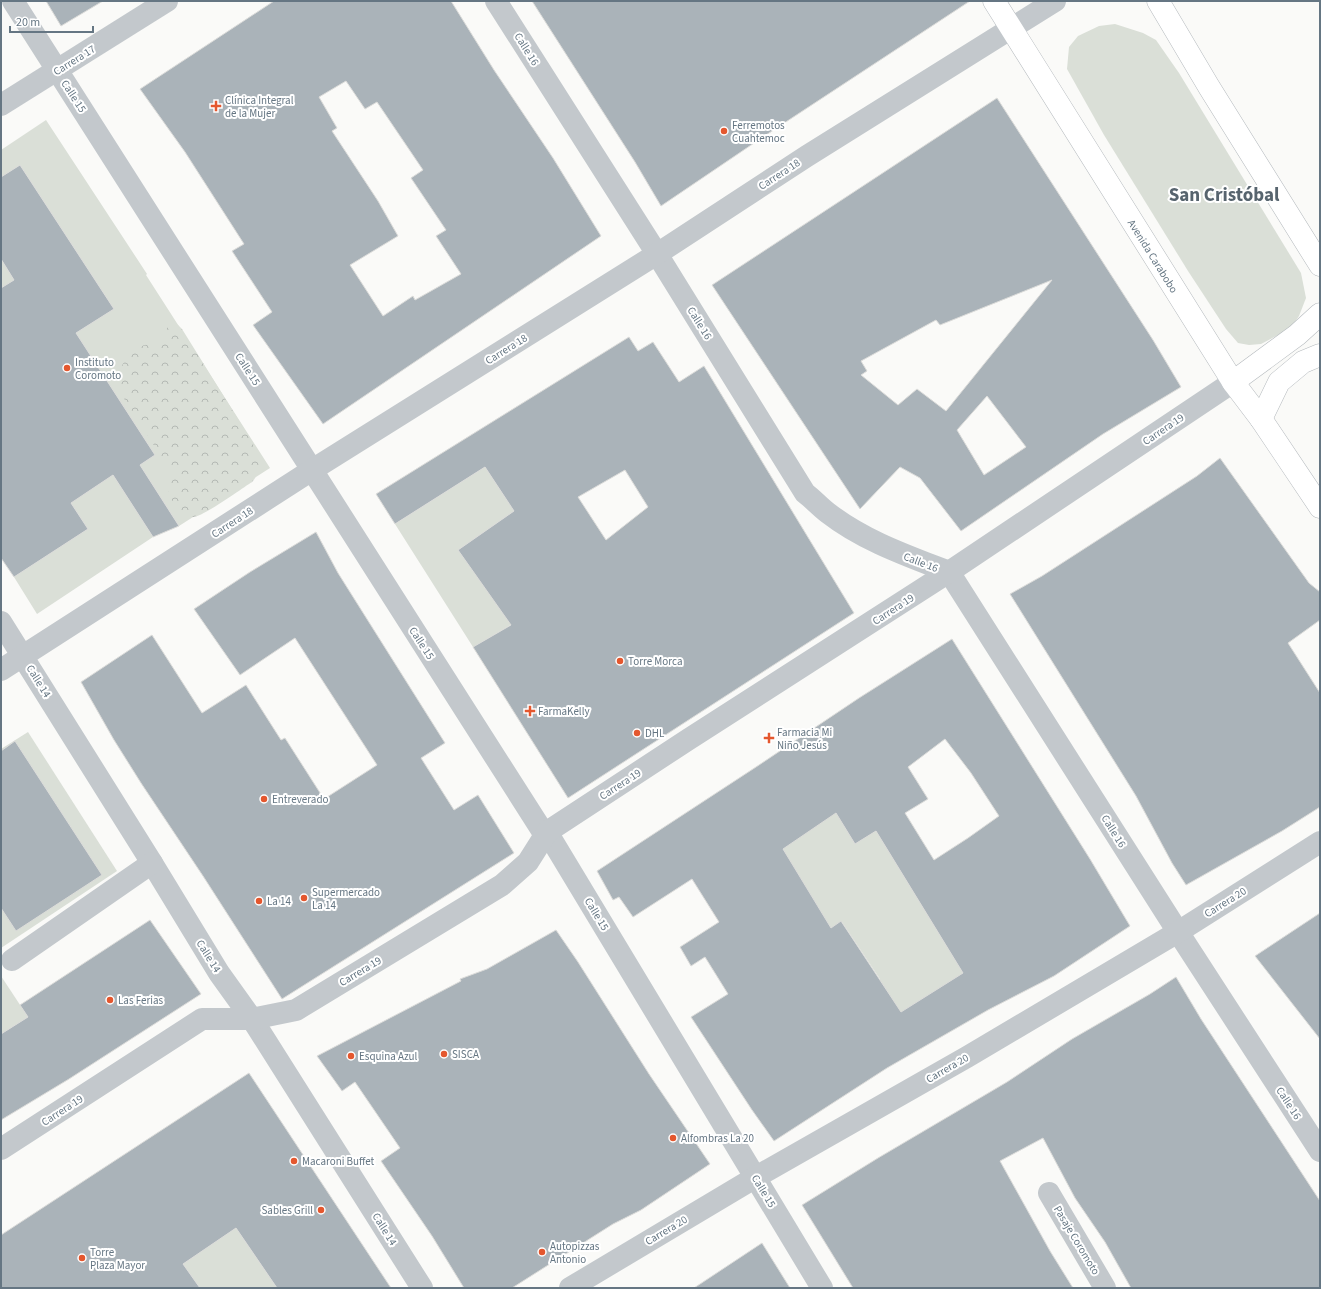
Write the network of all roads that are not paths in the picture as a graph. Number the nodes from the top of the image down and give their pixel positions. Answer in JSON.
{"nodes":[{"id":1,"x":13,"y":1,"type":"edge"},
{"id":2,"x":167,"y":1,"type":"edge"},
{"id":3,"x":496,"y":1,"type":"edge"},
{"id":4,"x":994,"y":1,"type":"edge"},
{"id":5,"x":1055,"y":1,"type":"edge"},
{"id":6,"x":1158,"y":1,"type":"edge"},
{"id":7,"x":1010,"y":28,"type":"junction"},
{"id":8,"x":57,"y":70,"type":"junction"},
{"id":9,"x":1,"y":105,"type":"edge"},
{"id":10,"x":657,"y":254,"type":"junction"},
{"id":11,"x":1320,"y":265,"type":"edge"},
{"id":12,"x":1320,"y":314,"type":"edge"},
{"id":13,"x":1320,"y":355,"type":"edge"},
{"id":14,"x":1234,"y":382,"type":"junction"},
{"id":15,"x":1261,"y":419,"type":"junction"},
{"id":16,"x":312,"y":470,"type":"junction"},
{"id":17,"x":1320,"y":507,"type":"edge"},
{"id":18,"x":949,"y":572,"type":"junction"},
{"id":19,"x":1,"y":622,"type":"edge"},
{"id":20,"x":23,"y":656,"type":"junction"},
{"id":21,"x":1,"y":670,"type":"edge"},
{"id":22,"x":547,"y":832,"type":"junction"},
{"id":23,"x":1320,"y":842,"type":"edge"},
{"id":24,"x":152,"y":863,"type":"junction"},
{"id":25,"x":1178,"y":932,"type":"junction"},
{"id":26,"x":12,"y":960,"type":"dead end"},
{"id":27,"x":252,"y":1019,"type":"junction"},
{"id":28,"x":1,"y":1149,"type":"edge"},
{"id":29,"x":1320,"y":1151,"type":"edge"},
{"id":30,"x":756,"y":1177,"type":"junction"},
{"id":31,"x":1049,"y":1193,"type":"dead end"},
{"id":32,"x":422,"y":1288,"type":"edge"},
{"id":33,"x":570,"y":1288,"type":"edge"},
{"id":34,"x":822,"y":1288,"type":"edge"},
{"id":35,"x":1106,"y":1288,"type":"edge"}],
"edges":[{"from":1,"to":8,"type":"street","name":"Calle 15"},
{"from":2,"to":8,"type":"street","name":"Carrera 17"},
{"from":3,"to":10,"type":"street","name":"Calle 16"},
{"from":4,"to":7,"type":"main road","name":"Avenida Carabobo"},
{"from":5,"to":7,"type":"street","name":"Carrera 18"},
{"from":6,"to":11,"type":"main road"},
{"from":7,"to":10,"type":"street","name":"Carrera 18"},
{"from":7,"to":14,"type":"main road","name":"Avenida Carabobo"},
{"from":8,"to":9,"type":"street","name":"Carrera 17"},
{"from":8,"to":16,"type":"street","name":"Calle 15"},
{"from":10,"to":16,"type":"street","name":"Carrera 18"},
{"from":10,"to":18,"type":"street","name":"Calle 16"},
{"from":12,"to":14,"type":"main road"},
{"from":13,"to":15,"type":"main road"},
{"from":14,"to":15,"type":"main road","name":"Avenida Carabobo"},
{"from":14,"to":18,"type":"street","name":"Carrera 19"},
{"from":15,"to":17,"type":"main road","name":"Avenida Carabobo"},
{"from":16,"to":20,"type":"street","name":"Carrera 18"},
{"from":16,"to":22,"type":"street","name":"Calle 15"},
{"from":18,"to":22,"type":"street","name":"Carrera 19"},
{"from":18,"to":25,"type":"street","name":"Calle 16"},
{"from":19,"to":20,"type":"street","name":"Calle 14"},
{"from":20,"to":21,"type":"street","name":"Carrera 18"},
{"from":20,"to":24,"type":"street","name":"Calle 14"},
{"from":22,"to":27,"type":"street","name":"Carrera 19"},
{"from":22,"to":30,"type":"street","name":"Calle 15"},
{"from":23,"to":25,"type":"street","name":"Carrera 20"},
{"from":24,"to":26,"type":"street"},
{"from":24,"to":27,"type":"street","name":"Calle 14"},
{"from":25,"to":29,"type":"street","name":"Calle 16"},
{"from":25,"to":30,"type":"street","name":"Carrera 20"},
{"from":27,"to":28,"type":"street","name":"Carrera 19"},
{"from":27,"to":32,"type":"street","name":"Calle 14"},
{"from":30,"to":33,"type":"street","name":"Carrera 20"},
{"from":30,"to":34,"type":"street","name":"Calle 15"},
{"from":31,"to":35,"type":"street","name":"Pasaje Coromoto"}]}
